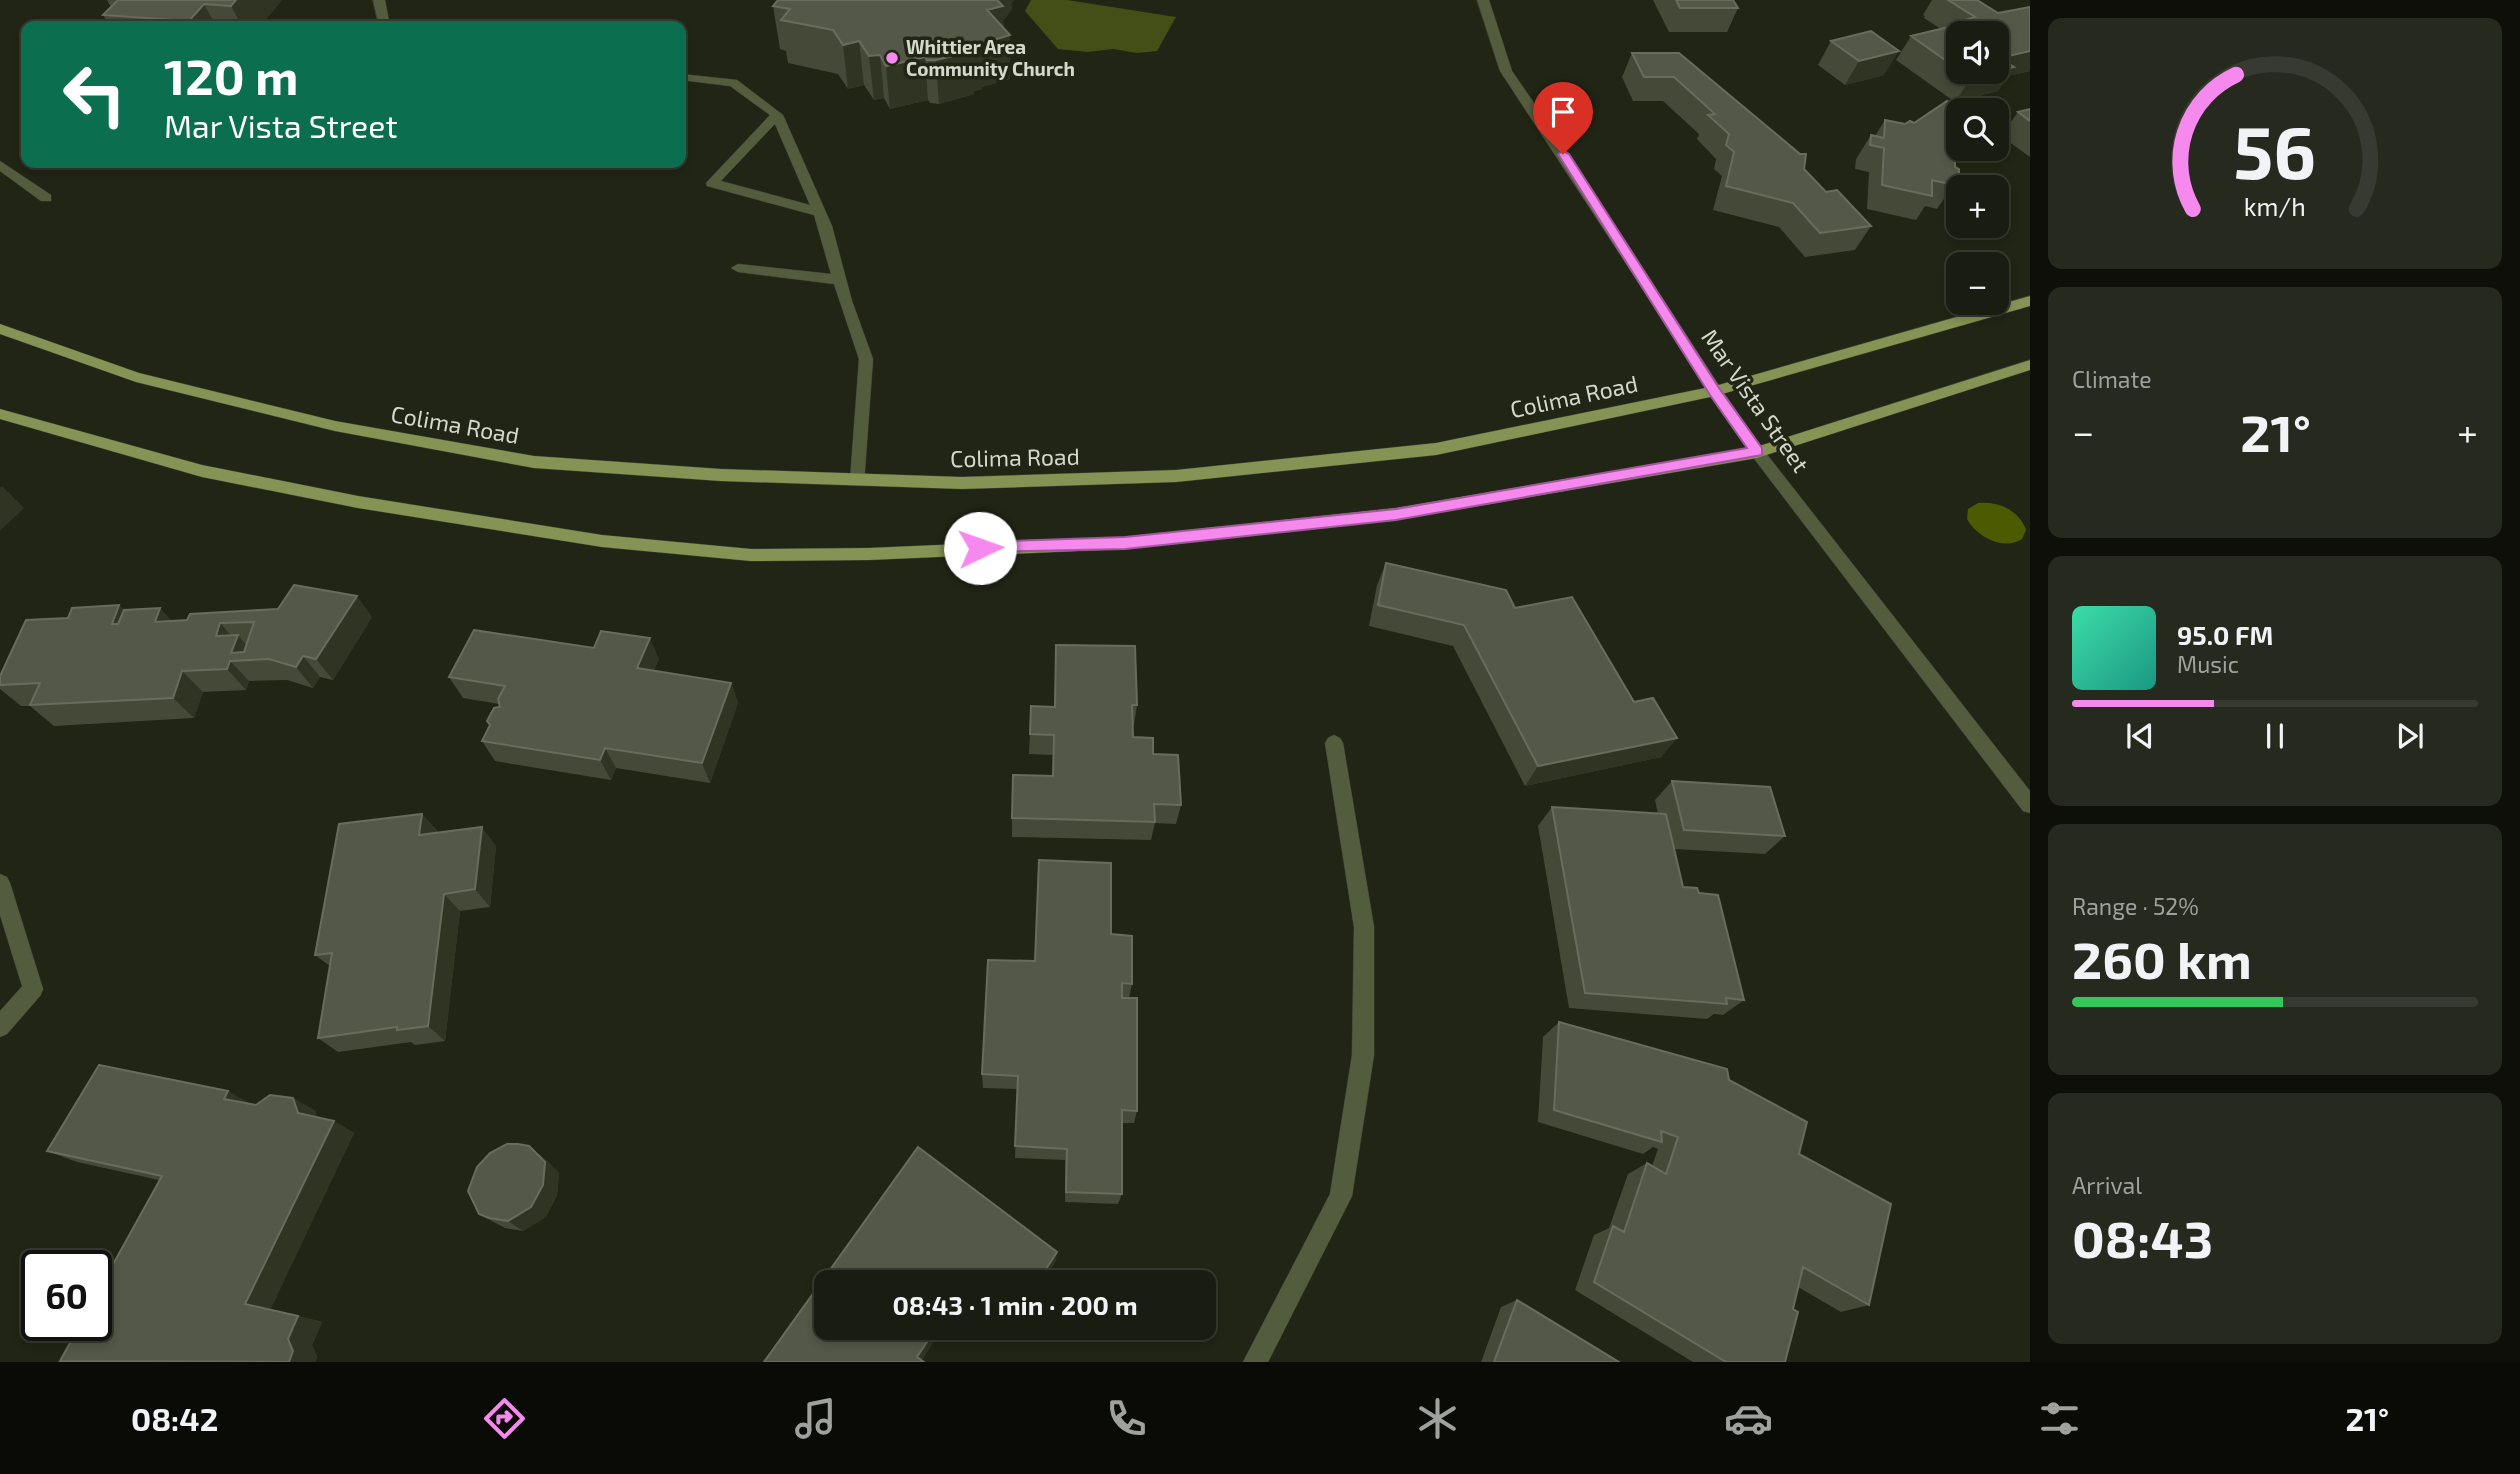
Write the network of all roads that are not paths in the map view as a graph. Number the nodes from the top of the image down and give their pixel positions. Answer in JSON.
{"nodes":[{"id":1,"x":379,"y":0,"type":"edge"},
{"id":2,"x":1483,"y":0,"type":"edge"},
{"id":3,"x":384,"y":21,"type":"edge"},
{"id":4,"x":686,"y":78,"type":"edge"},
{"id":5,"x":778,"y":116,"type":"junction"},
{"id":6,"x":0,"y":165,"type":"edge"},
{"id":7,"x":46,"y":198,"type":"dead end"},
{"id":8,"x":819,"y":212,"type":"junction"},
{"id":9,"x":738,"y":268,"type":"dead end"},
{"id":10,"x":840,"y":280,"type":"junction"},
{"id":11,"x":2030,"y":301,"type":"edge"},
{"id":12,"x":0,"y":329,"type":"edge"},
{"id":13,"x":2030,"y":365,"type":"edge"},
{"id":14,"x":1715,"y":391,"type":"junction"},
{"id":15,"x":0,"y":414,"type":"edge"},
{"id":16,"x":1757,"y":452,"type":"junction"},
{"id":17,"x":858,"y":480,"type":"junction"},
{"id":18,"x":1334,"y":743,"type":"dead end"},
{"id":19,"x":2030,"y":805,"type":"edge"},
{"id":20,"x":0,"y":883,"type":"edge"},
{"id":21,"x":0,"y":1027,"type":"edge"},
{"id":22,"x":1255,"y":1362,"type":"edge"}],
"edges":[{"from":1,"to":3,"type":"street"},
{"from":2,"to":14,"type":"street","name":"Mar Vista Street"},
{"from":4,"to":5,"type":"street"},
{"from":5,"to":8,"type":"street"},
{"from":5,"to":8,"type":"street"},
{"from":6,"to":7,"type":"street"},
{"from":8,"to":10,"type":"street"},
{"from":9,"to":10,"type":"street"},
{"from":10,"to":17,"type":"street"},
{"from":11,"to":14,"type":"main road","name":"Colima Road"},
{"from":12,"to":17,"type":"main road","name":"Colima Road"},
{"from":13,"to":16,"type":"main road"},
{"from":14,"to":16,"type":"street","name":"Mar Vista Street"},
{"from":14,"to":17,"type":"main road","name":"Colima Road"},
{"from":15,"to":16,"type":"main road"},
{"from":16,"to":19,"type":"street","name":"Mar Vista Street"},
{"from":18,"to":22,"type":"street"},
{"from":20,"to":21,"type":"street"}]}
